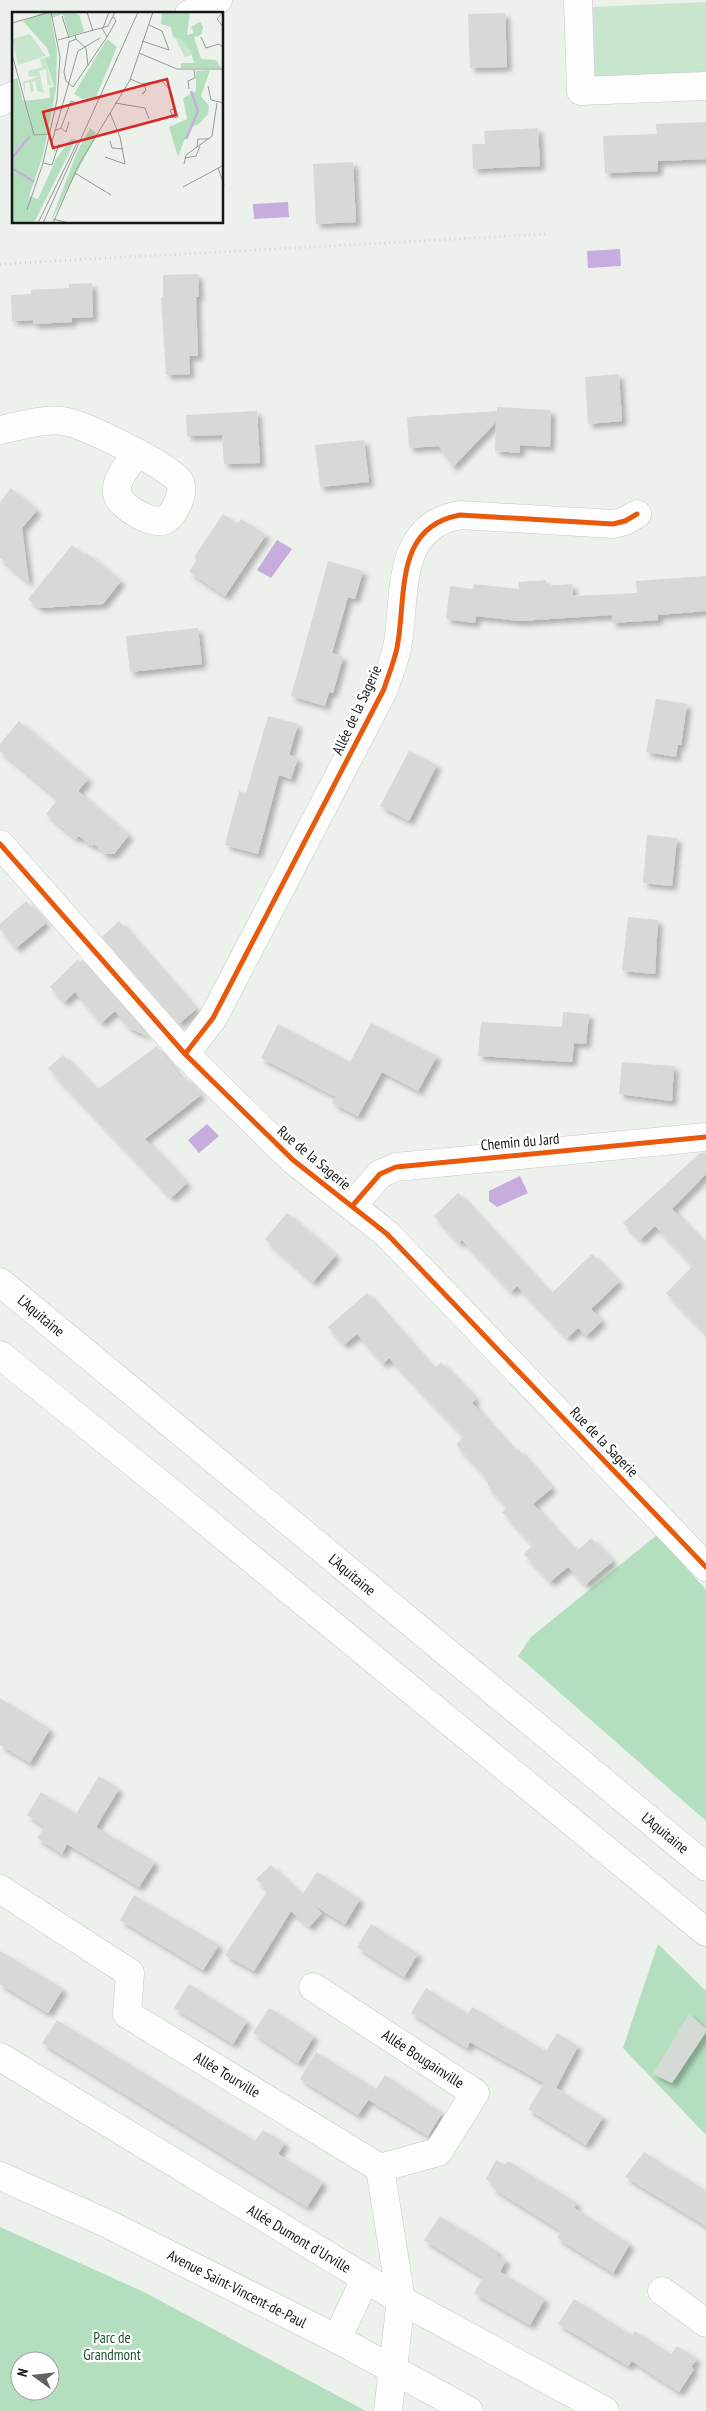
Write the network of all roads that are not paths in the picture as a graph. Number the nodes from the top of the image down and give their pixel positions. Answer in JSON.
{"nodes":[{"id":1,"x":218,"y":0,"type":"edge"},
{"id":2,"x":578,"y":0,"type":"edge"},
{"id":3,"x":193,"y":12,"type":"edge"},
{"id":4,"x":706,"y":86,"type":"edge"},
{"id":5,"x":12,"y":97,"type":"edge"},
{"id":6,"x":0,"y":102,"type":"edge"},
{"id":7,"x":0,"y":430,"type":"edge"},
{"id":8,"x":137,"y":454,"type":"dead end"},
{"id":9,"x":637,"y":514,"type":"dead end"},
{"id":10,"x":0,"y":844,"type":"edge"},
{"id":11,"x":185,"y":1054,"type":"junction"},
{"id":12,"x":706,"y":1138,"type":"edge"},
{"id":13,"x":353,"y":1205,"type":"junction"},
{"id":14,"x":0,"y":1282,"type":"edge"},
{"id":15,"x":0,"y":1355,"type":"edge"},
{"id":16,"x":706,"y":1567,"type":"edge"},
{"id":17,"x":706,"y":1867,"type":"edge"},
{"id":18,"x":0,"y":1890,"type":"edge"},
{"id":19,"x":706,"y":1932,"type":"edge"},
{"id":20,"x":313,"y":1987,"type":"dead end"},
{"id":21,"x":0,"y":2056,"type":"edge"},
{"id":22,"x":380,"y":2168,"type":"junction"},
{"id":23,"x":0,"y":2176,"type":"edge"},
{"id":24,"x":365,"y":2279,"type":"junction"},
{"id":25,"x":662,"y":2291,"type":"dead end"},
{"id":26,"x":402,"y":2300,"type":"junction"},
{"id":27,"x":706,"y":2323,"type":"edge"},
{"id":28,"x":337,"y":2339,"type":"junction"},
{"id":29,"x":392,"y":2369,"type":"junction"},
{"id":30,"x":426,"y":2401,"type":"edge"},
{"id":31,"x":388,"y":2411,"type":"edge"},
{"id":32,"x":469,"y":2411,"type":"edge"},
{"id":33,"x":604,"y":2411,"type":"edge"}],
"edges":[{"from":1,"to":3,"type":"main road"},
{"from":2,"to":4,"type":"main road"},
{"from":5,"to":6,"type":"main road"},
{"from":7,"to":8,"type":"main road"},
{"from":9,"to":11,"type":"main road","name":"Allée de la Sagerie"},
{"from":10,"to":11,"type":"main road","name":"Rue de la Sagerie"},
{"from":11,"to":13,"type":"main road","name":"Rue de la Sagerie"},
{"from":12,"to":13,"type":"main road","name":"Chemin du Jard"},
{"from":13,"to":16,"type":"main road","name":"Rue de la Sagerie"},
{"from":14,"to":17,"type":"main road","name":"L'Aquitaine"},
{"from":15,"to":19,"type":"main road"},
{"from":18,"to":22,"type":"main road","name":"Allée Tourville"},
{"from":20,"to":22,"type":"main road","name":"Allée Bougainville"},
{"from":21,"to":24,"type":"main road","name":"Allée Dumont d'Urville"},
{"from":22,"to":26,"type":"main road"},
{"from":23,"to":28,"type":"main road","name":"Avenue Saint-Vincent-de-Paul"},
{"from":24,"to":26,"type":"main road","name":"Allée Dumont d'Urville"},
{"from":24,"to":28,"type":"main road"},
{"from":25,"to":27,"type":"main road"},
{"from":26,"to":29,"type":"main road"},
{"from":26,"to":33,"type":"main road","name":"Allée Dumont d'Urville"},
{"from":28,"to":29,"type":"main road","name":"Avenue Saint-Vincent-de-Paul"},
{"from":29,"to":30,"type":"main road","name":"Avenue Saint-Vincent-de-Paul"},
{"from":29,"to":31,"type":"main road"},
{"from":30,"to":32,"type":"main road","name":"Avenue Saint-Vincent-de-Paul"}]}
